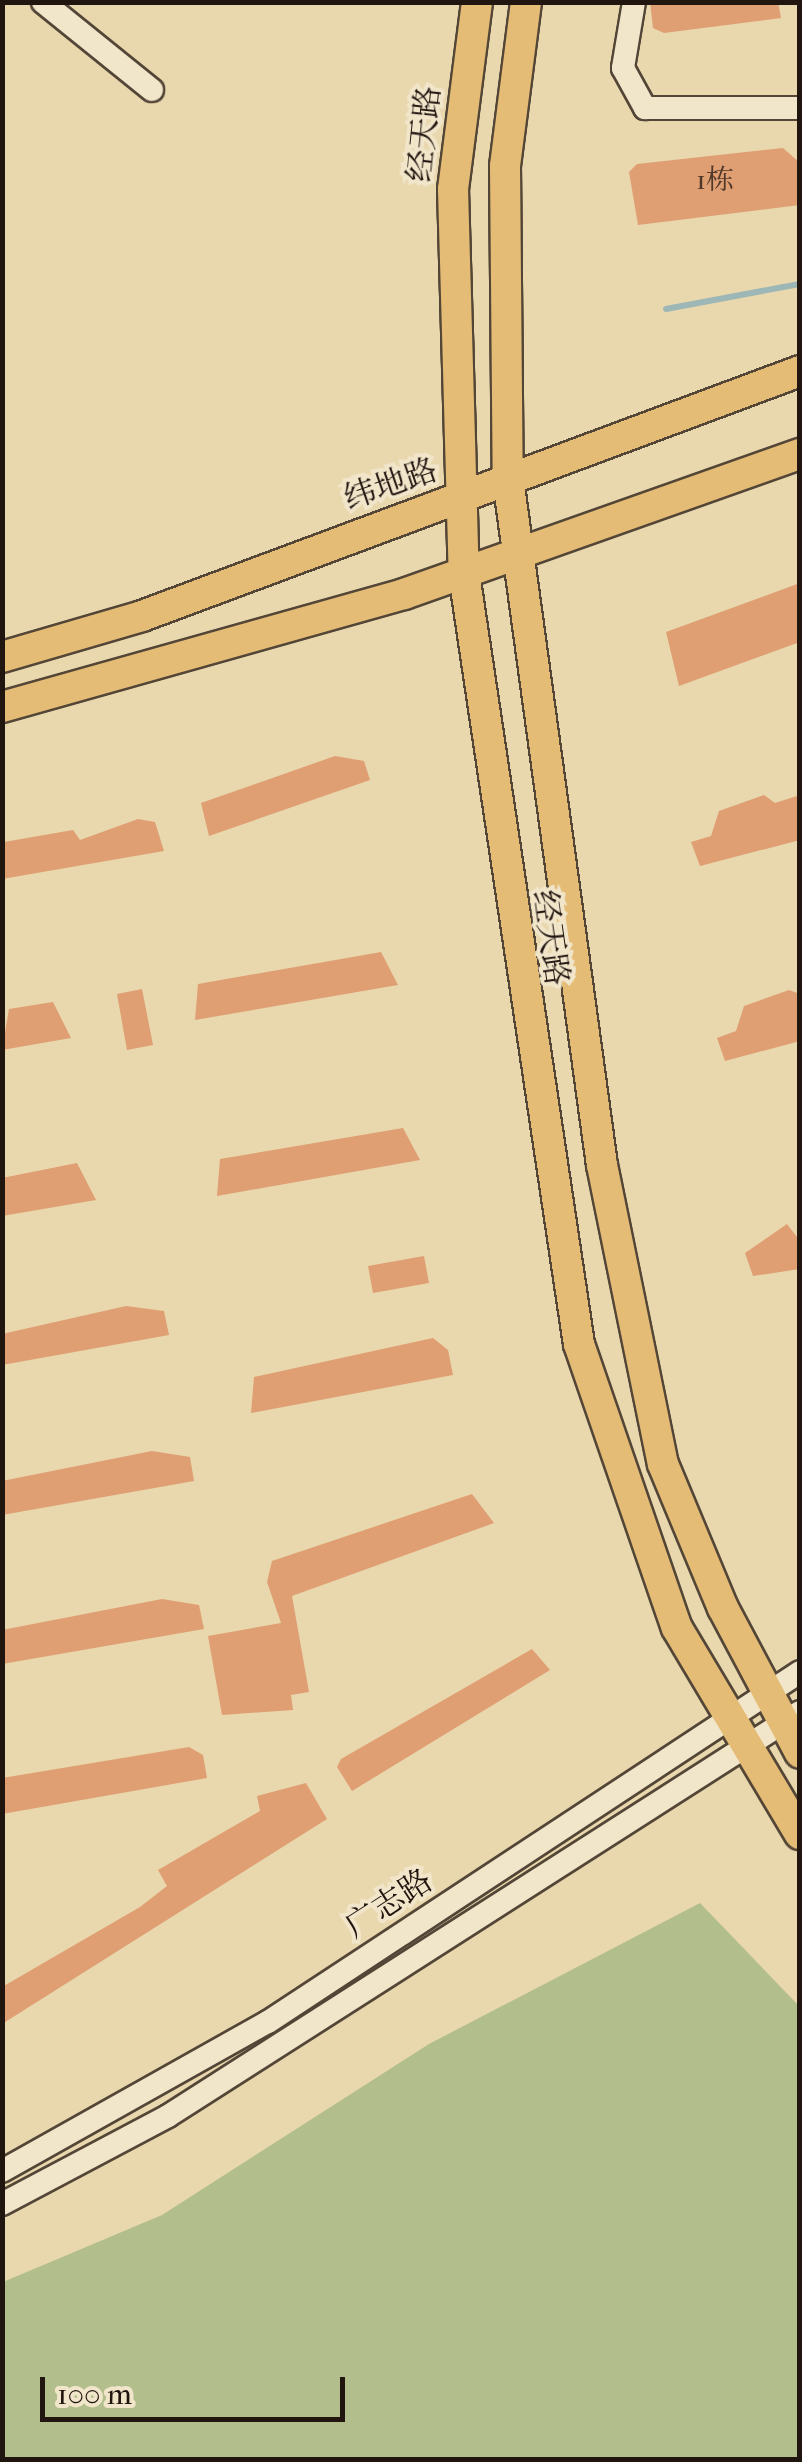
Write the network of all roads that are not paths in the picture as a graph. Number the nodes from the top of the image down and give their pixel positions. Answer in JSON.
{"nodes":[{"id":1,"x":43,"y":2,"type":"edge"},
{"id":2,"x":477,"y":2,"type":"edge"},
{"id":3,"x":526,"y":2,"type":"edge"},
{"id":4,"x":634,"y":2,"type":"edge"},
{"id":5,"x":152,"y":90,"type":"dead end"},
{"id":6,"x":800,"y":108,"type":"edge"},
{"id":7,"x":800,"y":371,"type":"edge"},
{"id":8,"x":800,"y":454,"type":"edge"},
{"id":9,"x":508,"y":479,"type":"junction"},
{"id":10,"x":460,"y":499,"type":"junction"},
{"id":11,"x":516,"y":558,"type":"junction"},
{"id":12,"x":464,"y":574,"type":"junction"},
{"id":13,"x":2,"y":658,"type":"edge"},
{"id":14,"x":2,"y":707,"type":"edge"},
{"id":15,"x":800,"y":1672,"type":"edge"},
{"id":16,"x":766,"y":1693,"type":"junction"},
{"id":17,"x":790,"y":1718,"type":"edge"},
{"id":18,"x":728,"y":1720,"type":"junction"},
{"id":19,"x":743,"y":1747,"type":"junction"},
{"id":20,"x":800,"y":1753,"type":"edge"},
{"id":21,"x":800,"y":1834,"type":"edge"},
{"id":22,"x":2,"y":2170,"type":"edge"},
{"id":23,"x":2,"y":2204,"type":"edge"}],
"edges":[{"from":1,"to":5,"type":"street"},
{"from":2,"to":10,"type":"main road","name":"经天路"},
{"from":3,"to":9,"type":"main road","name":"经天路"},
{"from":4,"to":6,"type":"street"},
{"from":7,"to":9,"type":"main road","name":"纬地路"},
{"from":8,"to":11,"type":"main road"},
{"from":9,"to":10,"type":"main road","name":"纬地路"},
{"from":9,"to":11,"type":"main road","name":"经天路"},
{"from":10,"to":12,"type":"main road","name":"经天路"},
{"from":10,"to":13,"type":"main road","name":"纬地路"},
{"from":11,"to":12,"type":"main road"},
{"from":11,"to":16,"type":"main road","name":"经天路"},
{"from":12,"to":14,"type":"main road"},
{"from":12,"to":18,"type":"main road","name":"经天路"},
{"from":15,"to":16,"type":"street","name":"广志路"},
{"from":16,"to":17,"type":"main road","name":"经天路"},
{"from":16,"to":18,"type":"street","name":"广志路"},
{"from":17,"to":19,"type":"street","name":"广志路"},
{"from":17,"to":20,"type":"main road","name":"经天路"},
{"from":18,"to":19,"type":"main road","name":"经天路"},
{"from":18,"to":22,"type":"street","name":"广志路"},
{"from":19,"to":21,"type":"main road","name":"经天路"},
{"from":19,"to":23,"type":"street","name":"广志路"}]}
